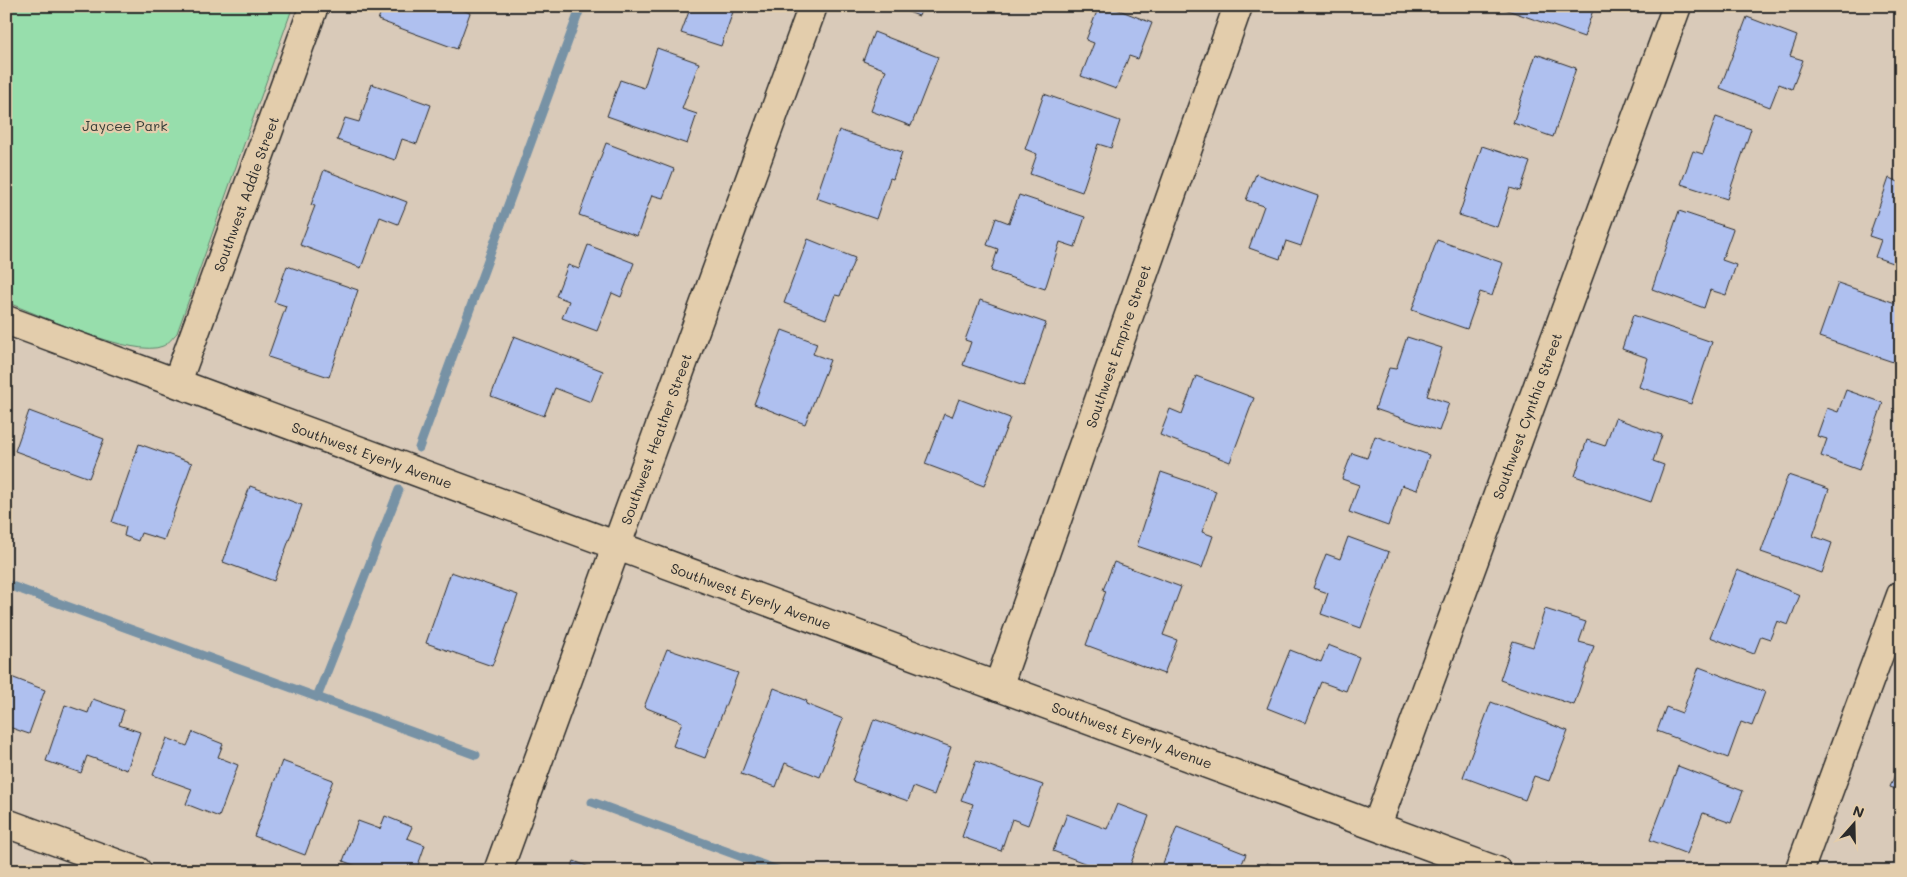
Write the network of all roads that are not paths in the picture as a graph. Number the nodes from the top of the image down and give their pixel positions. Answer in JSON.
{"nodes":[{"id":1,"x":314,"y":6,"type":"edge"},
{"id":2,"x":813,"y":6,"type":"edge"},
{"id":3,"x":1238,"y":6,"type":"edge"},
{"id":4,"x":1677,"y":6,"type":"edge"},
{"id":5,"x":6,"y":320,"type":"edge"},
{"id":6,"x":177,"y":382,"type":"junction"},
{"id":7,"x":617,"y":546,"type":"junction"},
{"id":8,"x":1901,"y":595,"type":"edge"},
{"id":9,"x":998,"y":687,"type":"junction"},
{"id":10,"x":6,"y":823,"type":"edge"},
{"id":11,"x":1377,"y":825,"type":"junction"},
{"id":12,"x":137,"y":871,"type":"edge"},
{"id":13,"x":498,"y":871,"type":"edge"},
{"id":14,"x":1497,"y":871,"type":"edge"},
{"id":15,"x":1798,"y":871,"type":"edge"}],
"edges":[{"from":1,"to":6,"type":"street","name":"Southwest Addie Street"},
{"from":2,"to":7,"type":"street","name":"Southwest Heather Street"},
{"from":3,"to":9,"type":"street","name":"Southwest Empire Street"},
{"from":4,"to":11,"type":"street","name":"Southwest Cynthia Street"},
{"from":5,"to":6,"type":"street","name":"Southwest Eyerly Avenue"},
{"from":6,"to":7,"type":"street","name":"Southwest Eyerly Avenue"},
{"from":7,"to":9,"type":"street","name":"Southwest Eyerly Avenue"},
{"from":7,"to":13,"type":"street","name":"Southwest Heather Street"},
{"from":8,"to":15,"type":"street"},
{"from":9,"to":11,"type":"street","name":"Southwest Eyerly Avenue"},
{"from":10,"to":12,"type":"street"},
{"from":11,"to":14,"type":"street","name":"Southwest Eyerly Avenue"}]}
